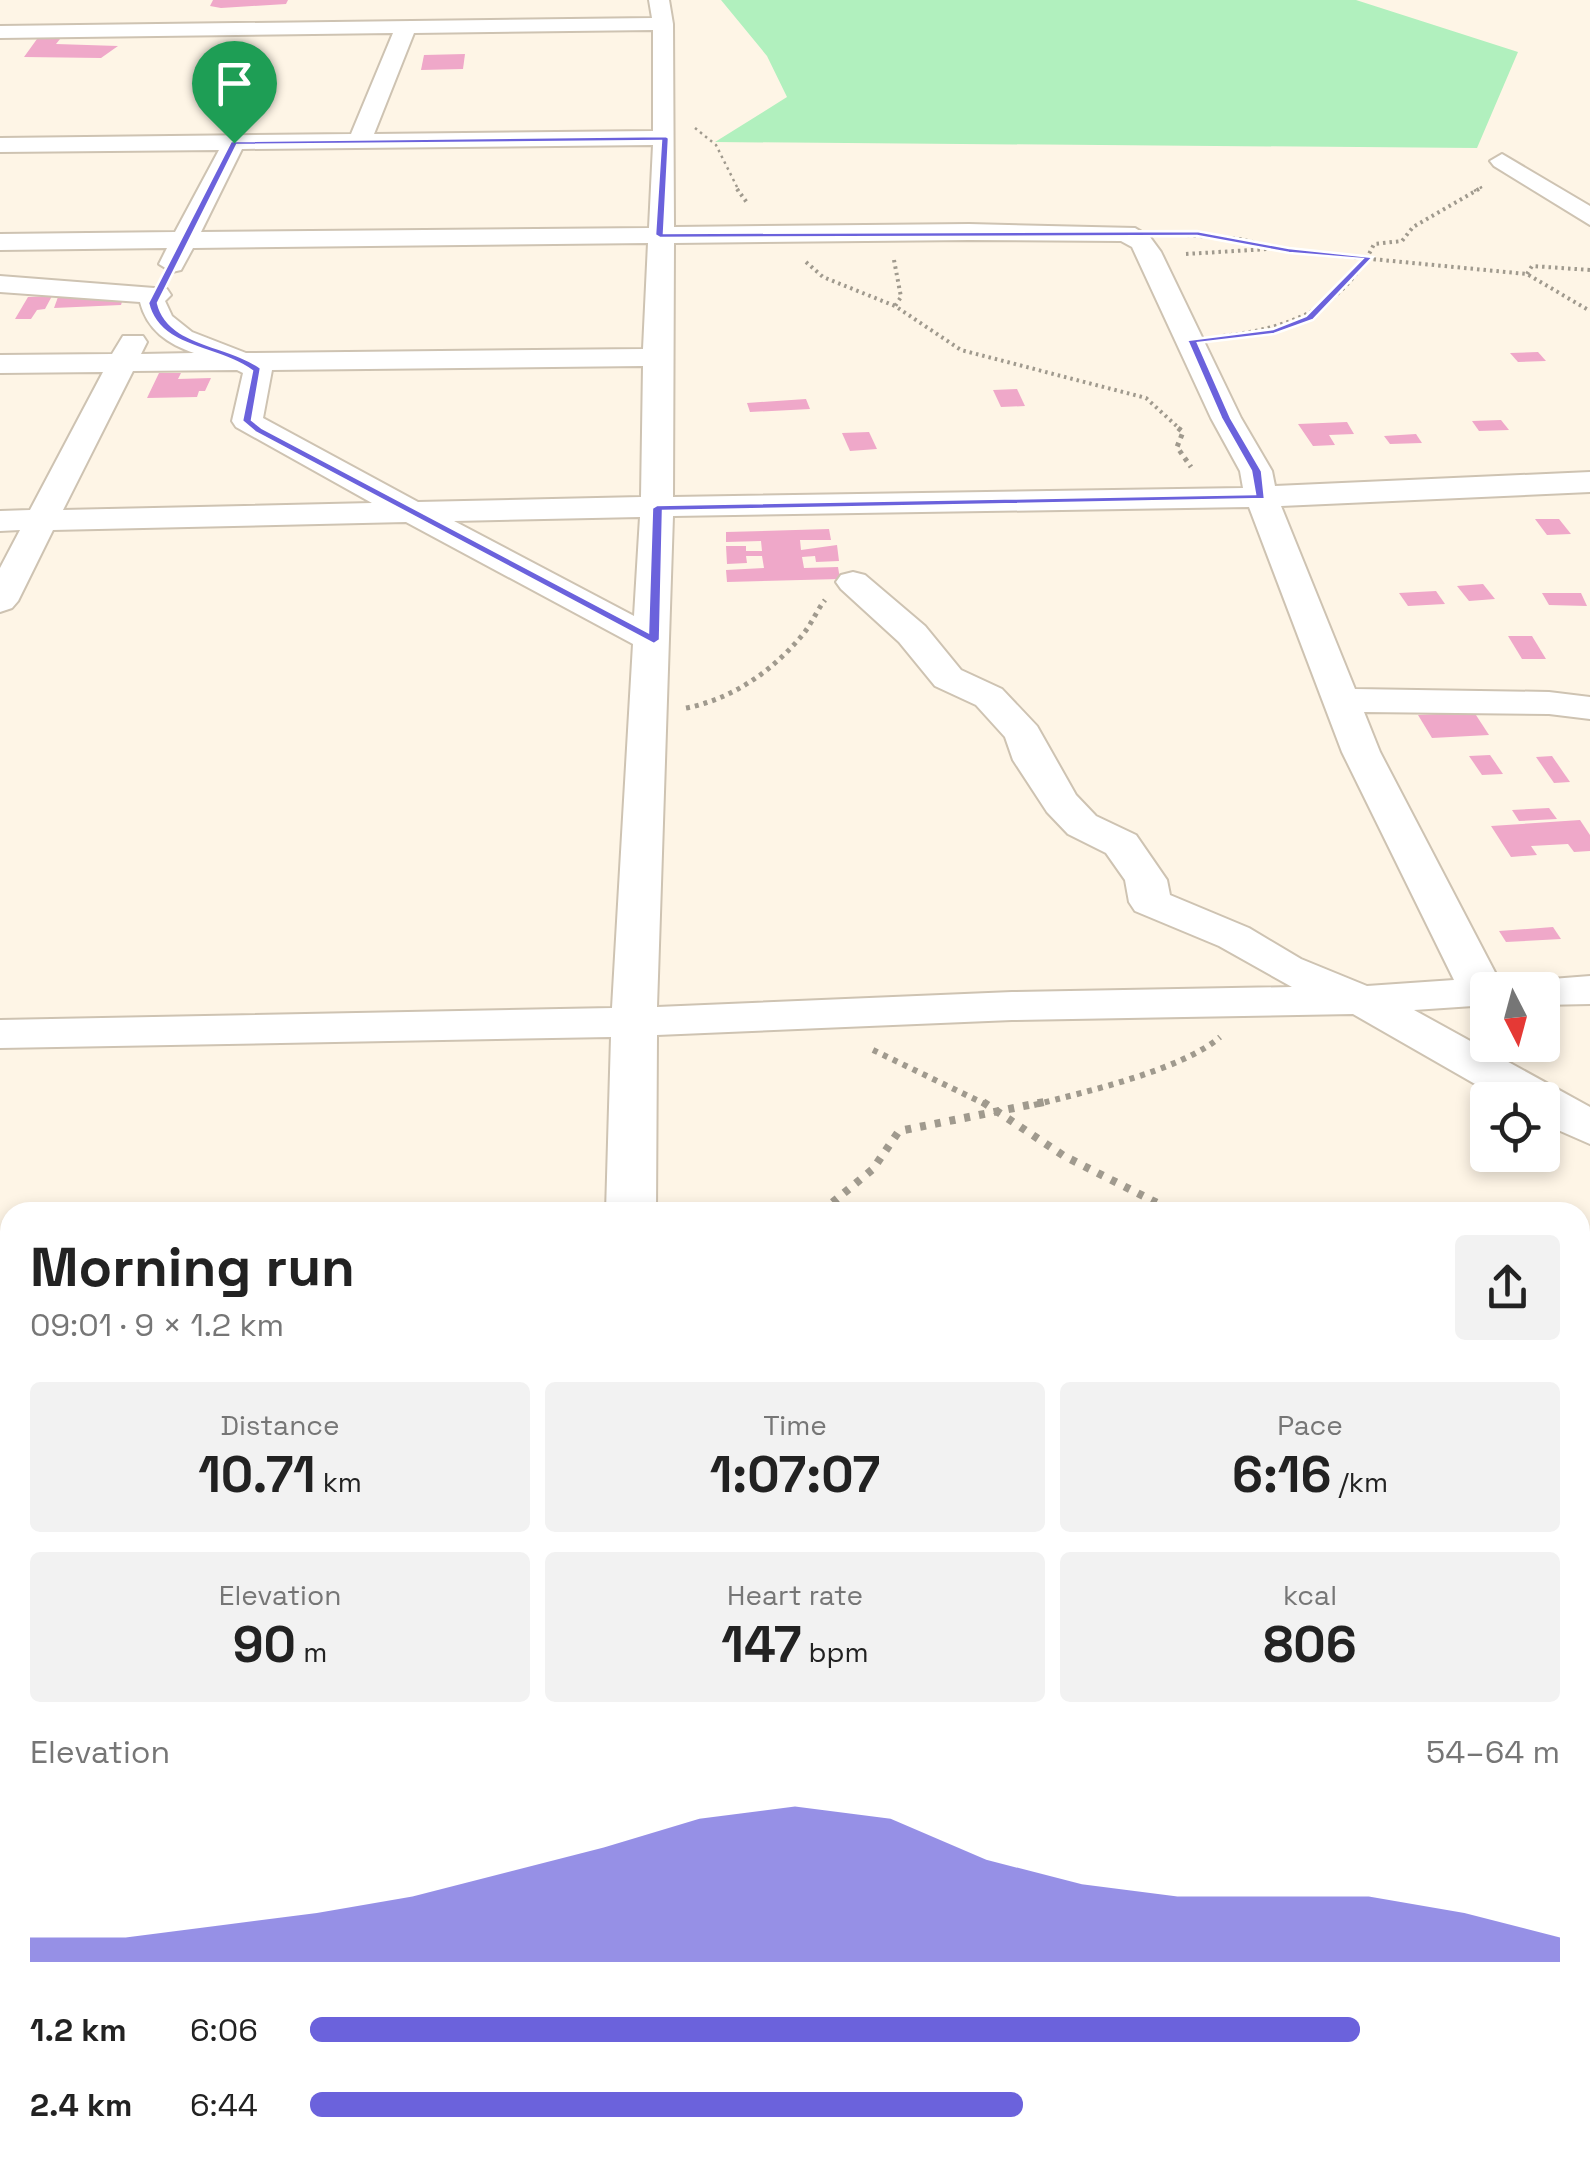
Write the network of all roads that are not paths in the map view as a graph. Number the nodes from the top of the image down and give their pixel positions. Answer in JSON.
{"nodes":[{"id":1,"x":657,"y":7,"type":"edge"},
{"id":2,"x":406,"y":27,"type":"junction"},
{"id":3,"x":0,"y":32,"type":"edge"},
{"id":4,"x":673,"y":131,"type":"junction"},
{"id":5,"x":360,"y":140,"type":"junction"},
{"id":6,"x":234,"y":143,"type":"junction"},
{"id":7,"x":0,"y":145,"type":"edge"},
{"id":8,"x":1502,"y":161,"type":"road end"},
{"id":9,"x":1590,"y":216,"type":"edge"},
{"id":10,"x":660,"y":235,"type":"junction"},
{"id":11,"x":183,"y":240,"type":"junction"},
{"id":12,"x":0,"y":242,"type":"edge"},
{"id":13,"x":0,"y":284,"type":"edge"},
{"id":14,"x":155,"y":299,"type":"junction"},
{"id":15,"x":656,"y":358,"type":"junction"},
{"id":16,"x":246,"y":361,"type":"junction"},
{"id":17,"x":121,"y":363,"type":"junction"},
{"id":18,"x":0,"y":364,"type":"edge"},
{"id":19,"x":1590,"y":482,"type":"edge"},
{"id":20,"x":1246,"y":497,"type":"junction"},
{"id":21,"x":657,"y":508,"type":"junction"},
{"id":22,"x":422,"y":514,"type":"junction"},
{"id":23,"x":40,"y":520,"type":"junction"},
{"id":24,"x":0,"y":521,"type":"edge"},
{"id":25,"x":852,"y":582,"type":"road end"},
{"id":26,"x":0,"y":601,"type":"edge"},
{"id":27,"x":654,"y":640,"type":"junction"},
{"id":28,"x":1341,"y":700,"type":"junction"},
{"id":29,"x":1590,"y":708,"type":"edge"},
{"id":30,"x":1475,"y":972,"type":"edge"},
{"id":31,"x":1560,"y":990,"type":"edge"},
{"id":32,"x":1590,"y":990,"type":"edge"},
{"id":33,"x":1470,"y":992,"type":"edge"},
{"id":34,"x":1362,"y":1000,"type":"junction"},
{"id":35,"x":634,"y":1022,"type":"junction"},
{"id":36,"x":0,"y":1034,"type":"edge"},
{"id":37,"x":1507,"y":1082,"type":"edge"},
{"id":38,"x":1560,"y":1111,"type":"edge"},
{"id":39,"x":1590,"y":1128,"type":"edge"},
{"id":40,"x":631,"y":1202,"type":"edge"}],
"edges":[{"from":1,"to":2,"type":"street"},
{"from":1,"to":4,"type":"street"},
{"from":2,"to":3,"type":"street"},
{"from":2,"to":5,"type":"street"},
{"from":4,"to":5,"type":"street"},
{"from":4,"to":10,"type":"street"},
{"from":5,"to":6,"type":"street"},
{"from":6,"to":7,"type":"street"},
{"from":6,"to":11,"type":"street"},
{"from":8,"to":9,"type":"street"},
{"from":10,"to":11,"type":"street"},
{"from":10,"to":15,"type":"street"},
{"from":10,"to":20,"type":"street"},
{"from":11,"to":12,"type":"street"},
{"from":11,"to":14,"type":"street"},
{"from":13,"to":14,"type":"street"},
{"from":14,"to":16,"type":"street"},
{"from":14,"to":17,"type":"street"},
{"from":15,"to":16,"type":"street"},
{"from":15,"to":21,"type":"street"},
{"from":16,"to":17,"type":"street"},
{"from":16,"to":22,"type":"street"},
{"from":17,"to":18,"type":"street"},
{"from":17,"to":23,"type":"street"},
{"from":19,"to":20,"type":"street"},
{"from":20,"to":21,"type":"street"},
{"from":20,"to":28,"type":"street"},
{"from":21,"to":22,"type":"street"},
{"from":21,"to":27,"type":"street"},
{"from":22,"to":23,"type":"street"},
{"from":22,"to":27,"type":"street"},
{"from":23,"to":24,"type":"street"},
{"from":23,"to":26,"type":"street"},
{"from":25,"to":34,"type":"street"},
{"from":27,"to":35,"type":"street"},
{"from":28,"to":29,"type":"street"},
{"from":28,"to":30,"type":"street"},
{"from":31,"to":32,"type":"street"},
{"from":33,"to":34,"type":"street"},
{"from":34,"to":35,"type":"street"},
{"from":34,"to":37,"type":"street"},
{"from":35,"to":36,"type":"street"},
{"from":35,"to":40,"type":"street"},
{"from":38,"to":39,"type":"street"}]}
